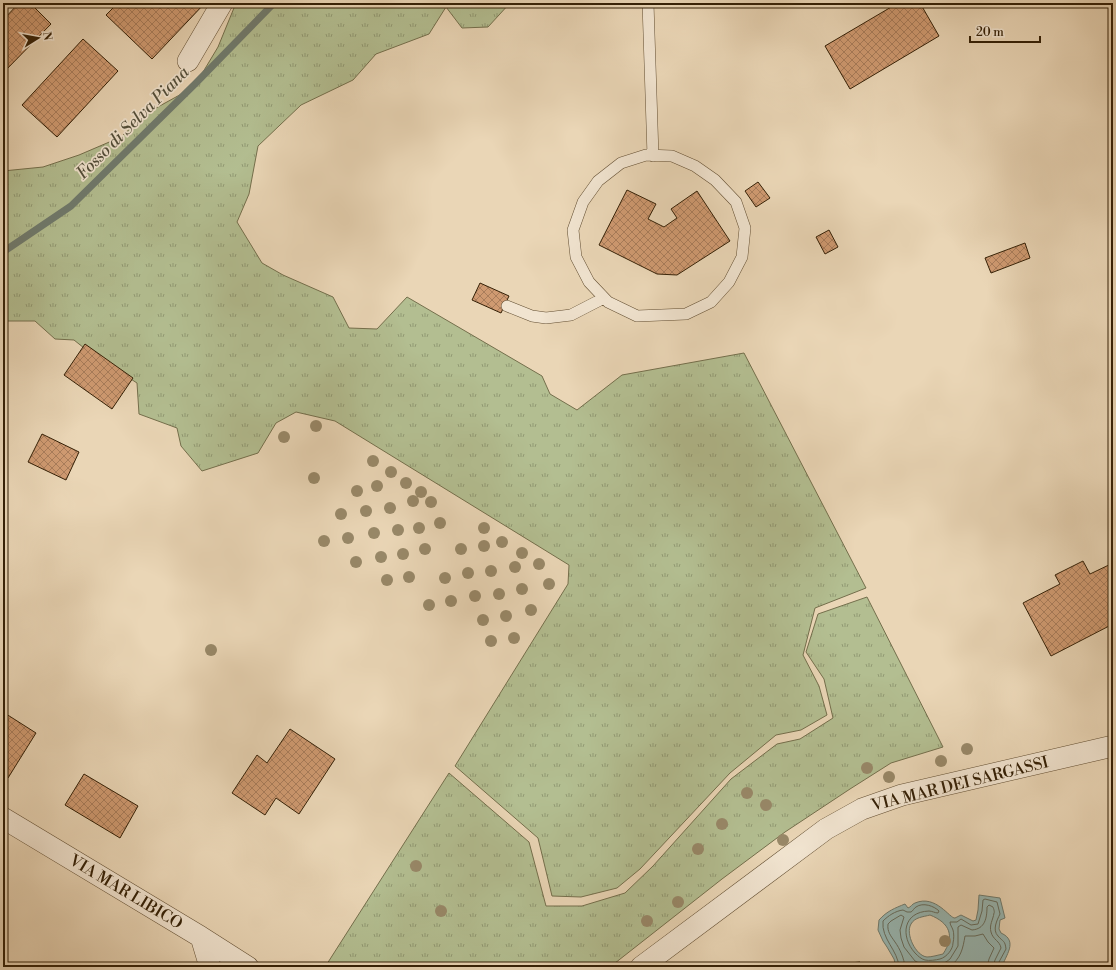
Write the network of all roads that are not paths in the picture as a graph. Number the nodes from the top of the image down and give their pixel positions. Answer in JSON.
{"nodes":[{"id":1,"x":222,"y":3,"type":"edge"},
{"id":2,"x":648,"y":3,"type":"edge"},
{"id":3,"x":188,"y":61,"type":"dead end"},
{"id":4,"x":653,"y":156,"type":"junction"},
{"id":5,"x":604,"y":298,"type":"junction"},
{"id":6,"x":507,"y":306,"type":"dead end"},
{"id":7,"x":1113,"y":746,"type":"edge"},
{"id":8,"x":3,"y":818,"type":"edge"},
{"id":9,"x":201,"y":937,"type":"junction"},
{"id":10,"x":210,"y":967,"type":"edge"},
{"id":11,"x":248,"y":967,"type":"edge"},
{"id":12,"x":641,"y":967,"type":"edge"}],
"edges":[{"from":1,"to":3,"type":"street"},
{"from":2,"to":4,"type":"lane"},
{"from":4,"to":5,"type":"lane"},
{"from":4,"to":5,"type":"lane"},
{"from":5,"to":6,"type":"lane"},
{"from":7,"to":12,"type":"street","name":"VIA MAR DEI SARGASSI"},
{"from":8,"to":9,"type":"street","name":"VIA MAR LIBICO"},
{"from":9,"to":10,"type":"street"},
{"from":9,"to":11,"type":"street","name":"VIA MAR LIBICO"}]}
